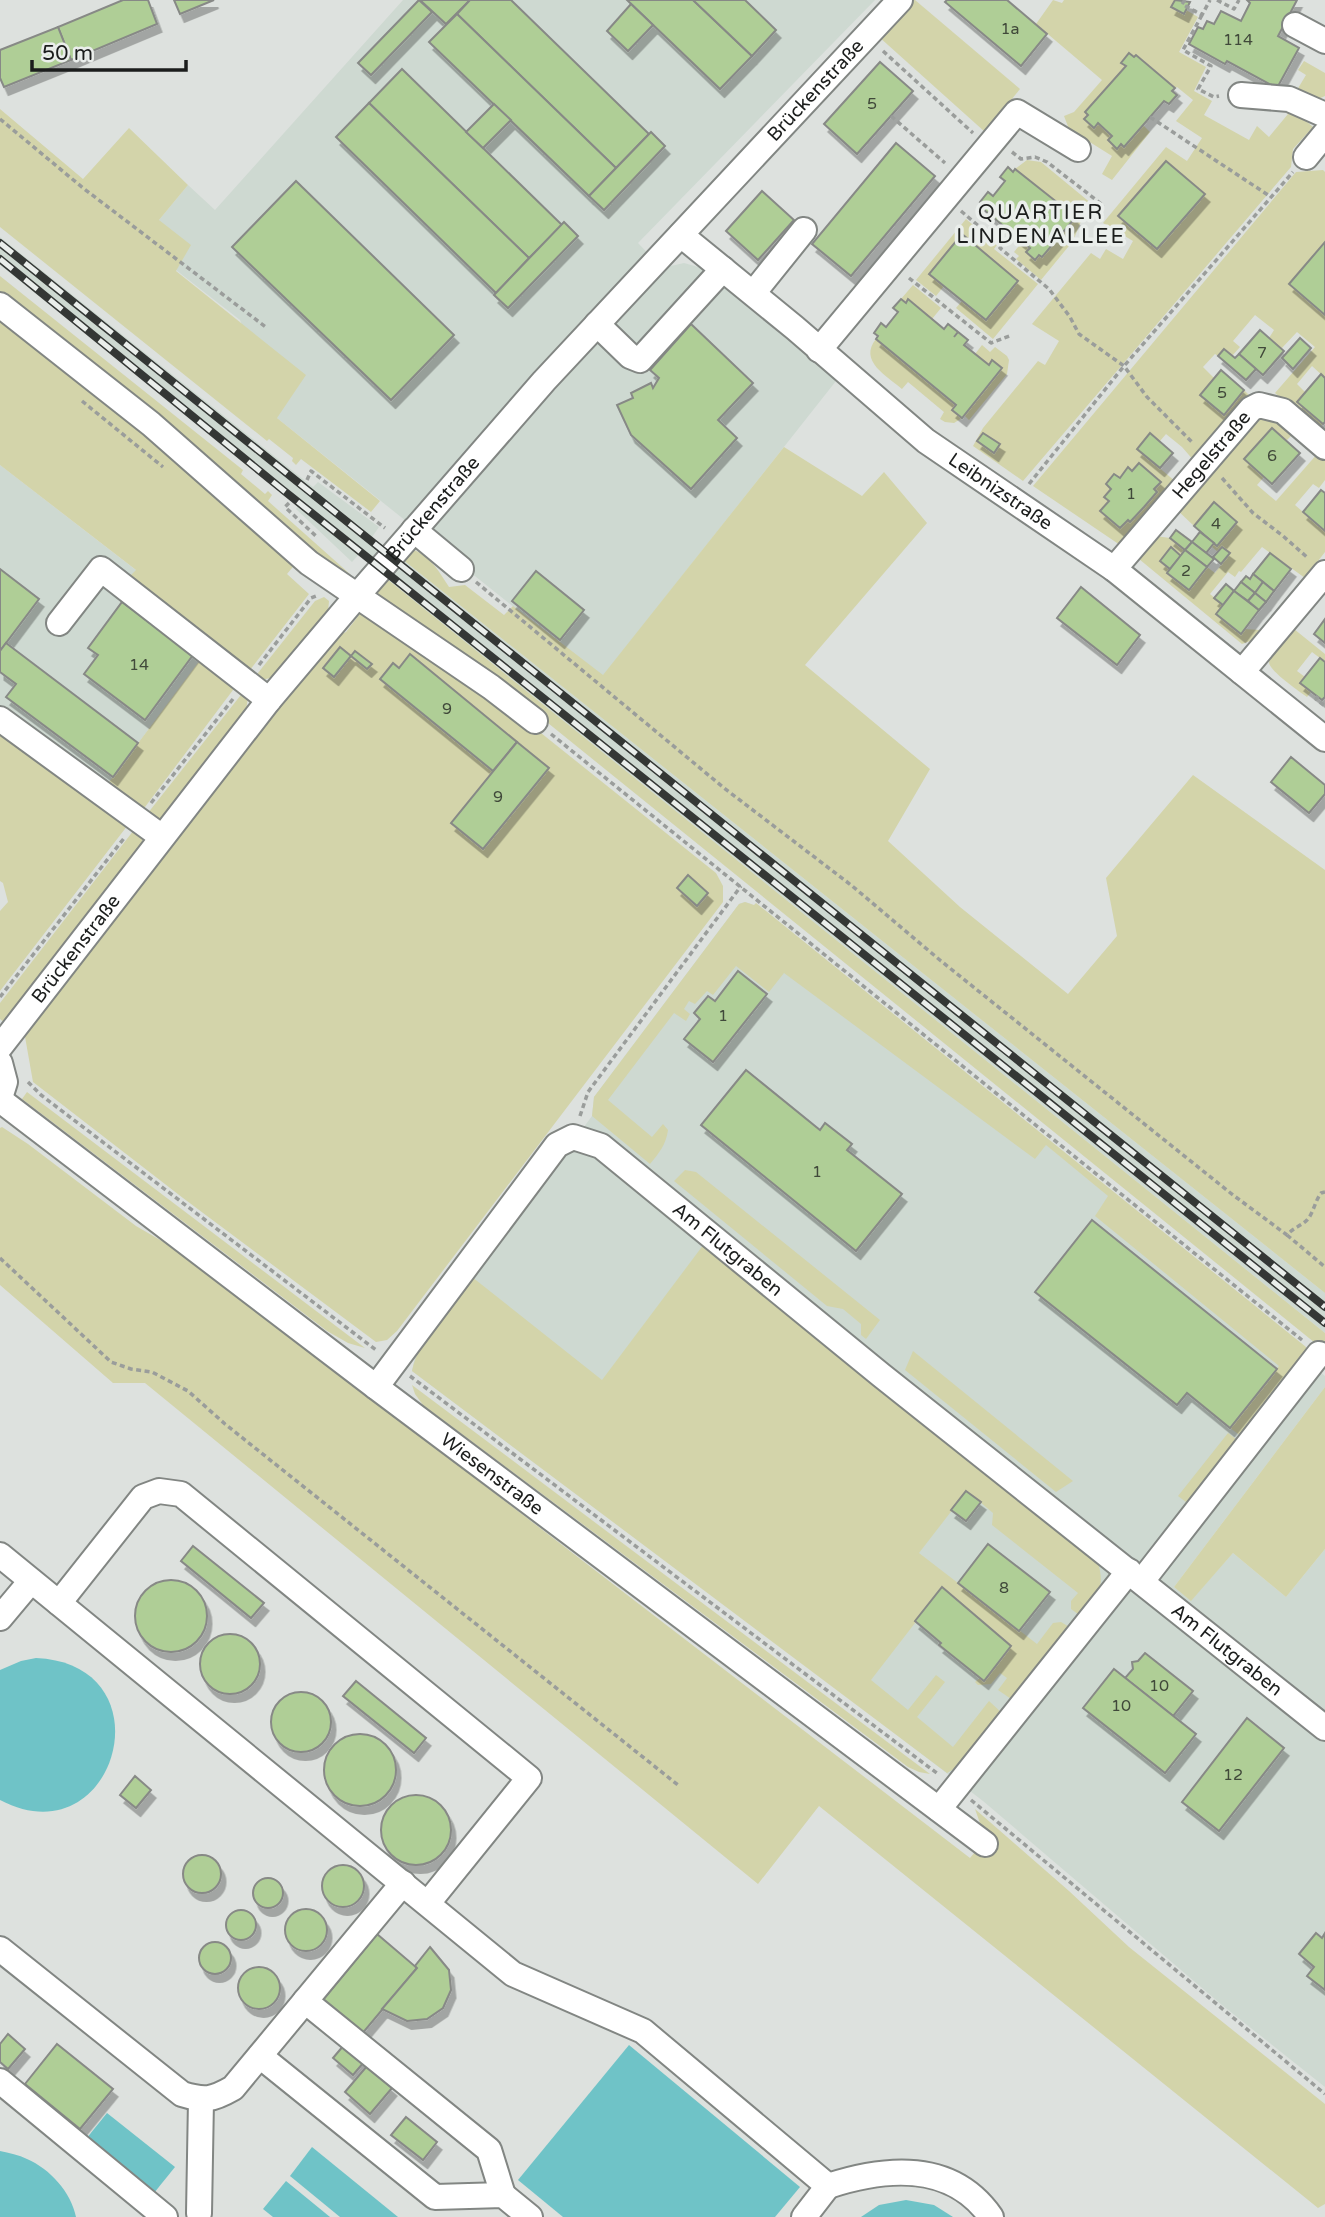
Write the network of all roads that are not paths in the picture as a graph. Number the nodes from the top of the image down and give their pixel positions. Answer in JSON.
{"nodes":[{"id":1,"x":900,"y":0,"type":"edge"},
{"id":2,"x":1295,"y":25,"type":"dead end"},
{"id":3,"x":1325,"y":41,"type":"edge"},
{"id":4,"x":1241,"y":95,"type":"dead end"},
{"id":5,"x":1325,"y":115,"type":"edge"},
{"id":6,"x":1325,"y":134,"type":"edge"},
{"id":7,"x":1078,"y":149,"type":"dead end"},
{"id":8,"x":1302,"y":162,"type":"road end"},
{"id":9,"x":804,"y":230,"type":"dead end"},
{"id":10,"x":681,"y":235,"type":"junction"},
{"id":11,"x":723,"y":269,"type":"junction"},
{"id":12,"x":759,"y":286,"type":"dead end"},
{"id":13,"x":0,"y":305,"type":"edge"},
{"id":14,"x":597,"y":324,"type":"junction"},
{"id":15,"x":820,"y":350,"type":"junction"},
{"id":16,"x":1325,"y":447,"type":"edge"},
{"id":17,"x":414,"y":530,"type":"junction"},
{"id":18,"x":1317,"y":566,"type":"edge"},
{"id":19,"x":461,"y":569,"type":"road end"},
{"id":20,"x":1114,"y":569,"type":"junction"},
{"id":21,"x":351,"y":593,"type":"junction"},
{"id":22,"x":59,"y":623,"type":"dead end"},
{"id":23,"x":1242,"y":672,"type":"junction"},
{"id":24,"x":269,"y":700,"type":"junction"},
{"id":25,"x":0,"y":719,"type":"edge"},
{"id":26,"x":534,"y":721,"type":"road end"},
{"id":27,"x":1325,"y":739,"type":"edge"},
{"id":28,"x":162,"y":837,"type":"junction"},
{"id":29,"x":0,"y":1047,"type":"edge"},
{"id":30,"x":0,"y":1063,"type":"edge"},
{"id":31,"x":0,"y":1099,"type":"edge"},
{"id":32,"x":1319,"y":1354,"type":"road end"},
{"id":33,"x":376,"y":1387,"type":"junction"},
{"id":34,"x":0,"y":1555,"type":"edge"},
{"id":35,"x":1135,"y":1576,"type":"junction"},
{"id":36,"x":32,"y":1581,"type":"junction"},
{"id":37,"x":59,"y":1603,"type":"junction"},
{"id":38,"x":0,"y":1618,"type":"edge"},
{"id":39,"x":1325,"y":1728,"type":"edge"},
{"id":40,"x":939,"y":1809,"type":"junction"},
{"id":41,"x":985,"y":1844,"type":"dead end"},
{"id":42,"x":403,"y":1883,"type":"junction"},
{"id":43,"x":428,"y":1903,"type":"junction"},
{"id":44,"x":0,"y":1949,"type":"edge"},
{"id":45,"x":305,"y":2001,"type":"junction"},
{"id":46,"x":260,"y":2056,"type":"junction"},
{"id":47,"x":0,"y":2081,"type":"edge"},
{"id":48,"x":201,"y":2100,"type":"junction"},
{"id":49,"x":828,"y":2186,"type":"junction"},
{"id":50,"x":503,"y":2195,"type":"junction"},
{"id":51,"x":208,"y":2215,"type":"edge"},
{"id":52,"x":165,"y":2217,"type":"edge"},
{"id":53,"x":172,"y":2217,"type":"edge"},
{"id":54,"x":530,"y":2217,"type":"edge"},
{"id":55,"x":804,"y":2217,"type":"edge"},
{"id":56,"x":991,"y":2217,"type":"edge"}],
"edges":[{"from":1,"to":10,"type":"street","name":"Brückenstraße"},
{"from":2,"to":3,"type":"street"},
{"from":4,"to":5,"type":"street"},
{"from":6,"to":8,"type":"street"},
{"from":7,"to":15,"type":"street"},
{"from":9,"to":12,"type":"street"},
{"from":10,"to":11,"type":"street","name":"Leibnizstraße"},
{"from":10,"to":14,"type":"street","name":"Brückenstraße"},
{"from":11,"to":14,"type":"street"},
{"from":11,"to":15,"type":"street","name":"Leibnizstraße"},
{"from":13,"to":21,"type":"street"},
{"from":14,"to":17,"type":"street","name":"Brückenstraße"},
{"from":15,"to":20,"type":"street","name":"Leibnizstraße"},
{"from":16,"to":20,"type":"street","name":"Hegelstraße"},
{"from":17,"to":19,"type":"street"},
{"from":17,"to":21,"type":"street","name":"Brückenstraße"},
{"from":18,"to":23,"type":"street"},
{"from":20,"to":23,"type":"street","name":"Leibnizstraße"},
{"from":21,"to":24,"type":"street","name":"Brückenstraße"},
{"from":21,"to":26,"type":"street"},
{"from":22,"to":24,"type":"street"},
{"from":23,"to":27,"type":"street","name":"Leibnizstraße"},
{"from":24,"to":28,"type":"street","name":"Brückenstraße"},
{"from":25,"to":28,"type":"street"},
{"from":28,"to":29,"type":"street","name":"Brückenstraße"},
{"from":30,"to":31,"type":"street"},
{"from":31,"to":33,"type":"street","name":"Wiesenstraße"},
{"from":32,"to":35,"type":"street"},
{"from":33,"to":35,"type":"street","name":"Am Flutgraben"},
{"from":33,"to":40,"type":"street","name":"Wiesenstraße"},
{"from":34,"to":36,"type":"street"},
{"from":35,"to":39,"type":"street","name":"Am Flutgraben"},
{"from":35,"to":40,"type":"street"},
{"from":36,"to":37,"type":"street"},
{"from":36,"to":38,"type":"street"},
{"from":37,"to":42,"type":"street"},
{"from":37,"to":43,"type":"street"},
{"from":40,"to":41,"type":"street","name":"Wiesenstraße"},
{"from":42,"to":43,"type":"street"},
{"from":42,"to":45,"type":"street"},
{"from":43,"to":49,"type":"street"},
{"from":44,"to":48,"type":"street"},
{"from":45,"to":46,"type":"street"},
{"from":45,"to":50,"type":"street"},
{"from":46,"to":48,"type":"street"},
{"from":46,"to":50,"type":"street"},
{"from":47,"to":52,"type":"street"},
{"from":48,"to":51,"type":"street"},
{"from":49,"to":55,"type":"street"},
{"from":49,"to":56,"type":"street"},
{"from":50,"to":54,"type":"street"},
{"from":51,"to":53,"type":"street"}]}
